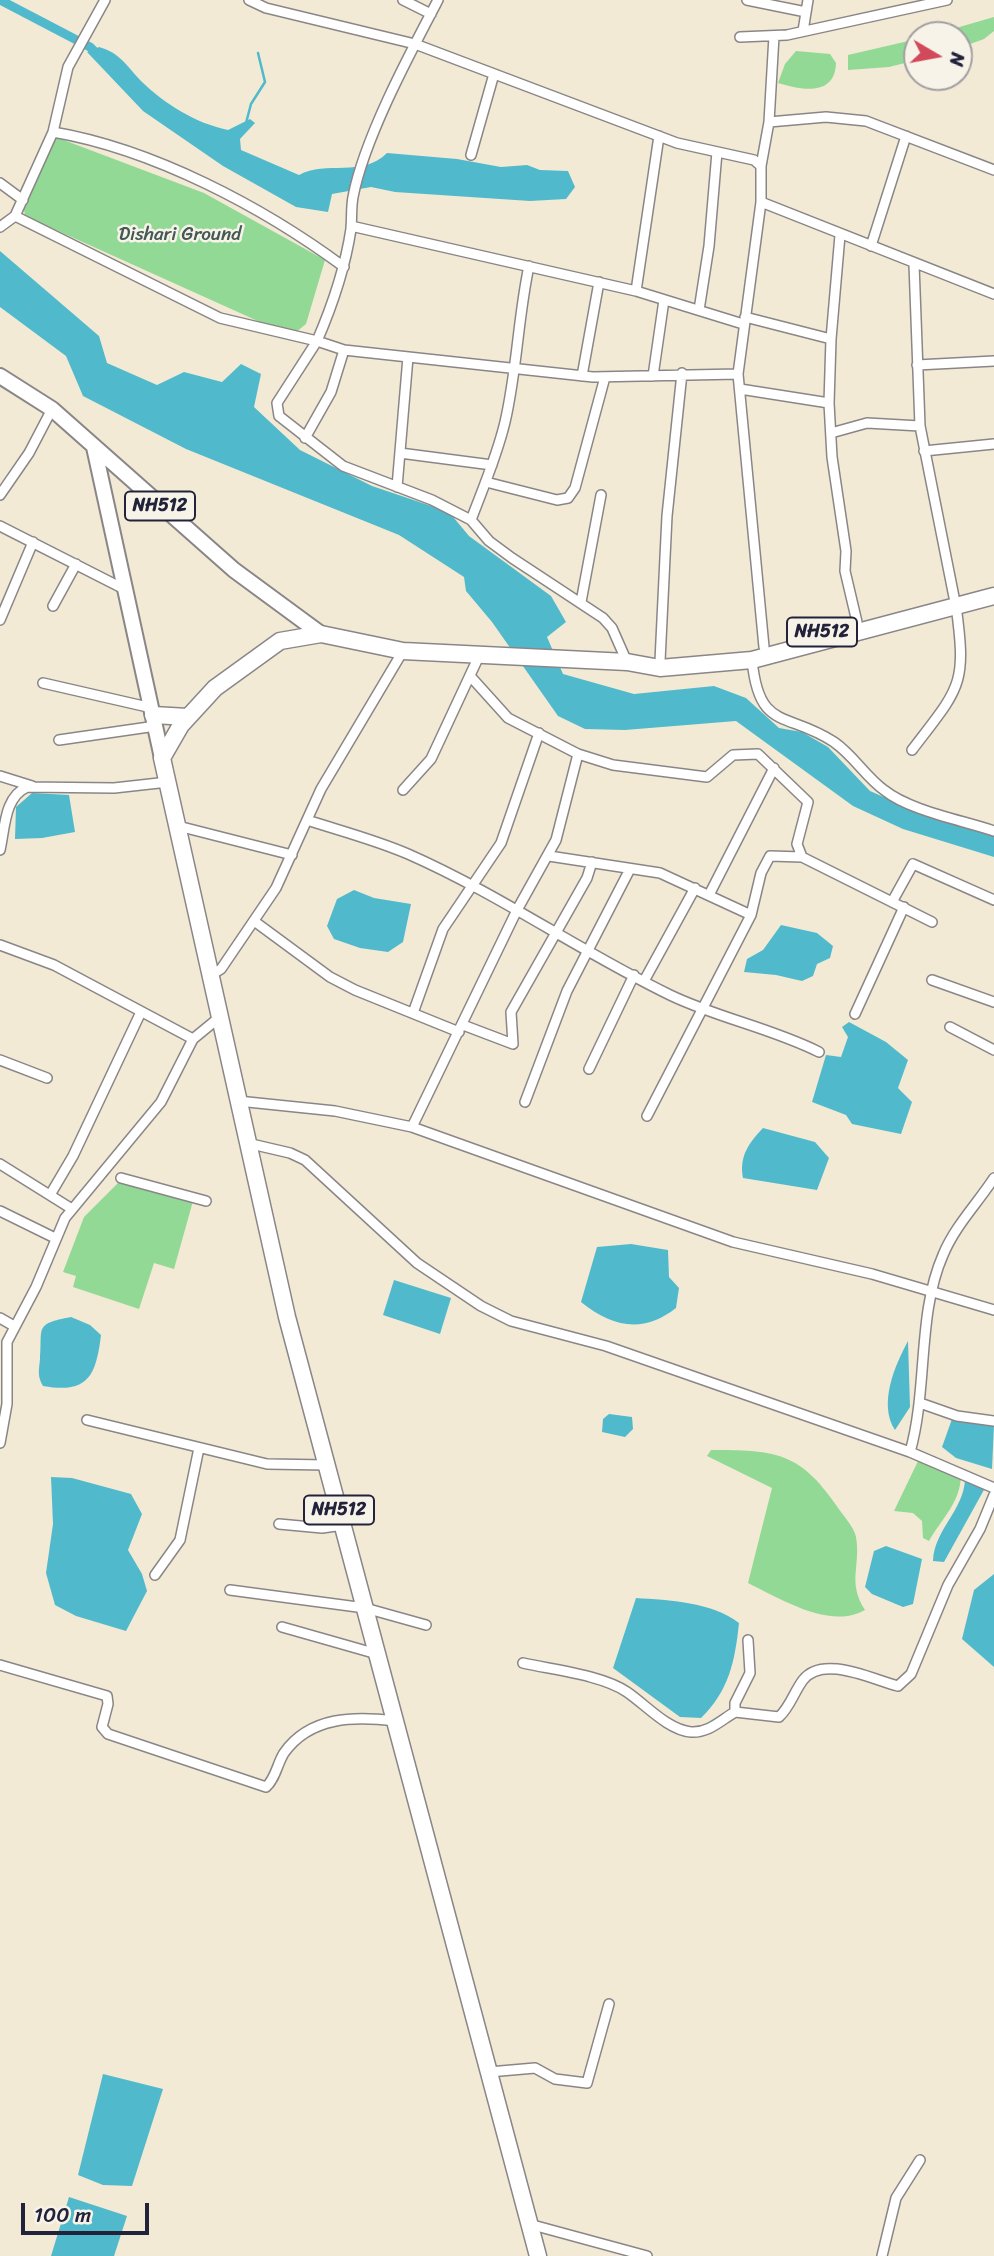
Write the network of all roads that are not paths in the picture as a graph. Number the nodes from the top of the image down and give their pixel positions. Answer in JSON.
{"nodes":[{"id":1,"x":106,"y":0,"type":"edge"},
{"id":2,"x":249,"y":0,"type":"edge"},
{"id":3,"x":403,"y":0,"type":"edge"},
{"id":4,"x":438,"y":0,"type":"edge"},
{"id":5,"x":747,"y":0,"type":"edge"},
{"id":6,"x":808,"y":0,"type":"edge"},
{"id":7,"x":945,"y":0,"type":"edge"},
{"id":8,"x":806,"y":12,"type":"junction"},
{"id":9,"x":431,"y":14,"type":"junction"},
{"id":10,"x":803,"y":32,"type":"junction"},
{"id":11,"x":774,"y":36,"type":"junction"},
{"id":12,"x":740,"y":37,"type":"dead end"},
{"id":13,"x":415,"y":44,"type":"junction"},
{"id":14,"x":494,"y":74,"type":"junction"},
{"id":15,"x":769,"y":121,"type":"junction"},
{"id":16,"x":53,"y":132,"type":"junction"},
{"id":17,"x":659,"y":136,"type":"junction"},
{"id":18,"x":906,"y":136,"type":"junction"},
{"id":19,"x":717,"y":152,"type":"junction"},
{"id":20,"x":471,"y":155,"type":"dead end"},
{"id":21,"x":761,"y":166,"type":"junction"},
{"id":22,"x":994,"y":170,"type":"edge"},
{"id":23,"x":0,"y":183,"type":"edge"},
{"id":24,"x":23,"y":200,"type":"junction"},
{"id":25,"x":761,"y":202,"type":"junction"},
{"id":26,"x":15,"y":216,"type":"junction"},
{"id":27,"x":351,"y":226,"type":"junction"},
{"id":28,"x":0,"y":227,"type":"edge"},
{"id":29,"x":841,"y":234,"type":"junction"},
{"id":30,"x":871,"y":246,"type":"junction"},
{"id":31,"x":914,"y":264,"type":"junction"},
{"id":32,"x":529,"y":266,"type":"junction"},
{"id":33,"x":344,"y":267,"type":"junction"},
{"id":34,"x":598,"y":282,"type":"junction"},
{"id":35,"x":636,"y":291,"type":"junction"},
{"id":36,"x":994,"y":294,"type":"edge"},
{"id":37,"x":664,"y":300,"type":"junction"},
{"id":38,"x":699,"y":310,"type":"junction"},
{"id":39,"x":744,"y":321,"type":"junction"},
{"id":40,"x":831,"y":339,"type":"junction"},
{"id":41,"x":317,"y":341,"type":"junction"},
{"id":42,"x":344,"y":350,"type":"junction"},
{"id":43,"x":408,"y":357,"type":"junction"},
{"id":44,"x":994,"y":361,"type":"edge"},
{"id":45,"x":917,"y":365,"type":"junction"},
{"id":46,"x":514,"y":369,"type":"junction"},
{"id":47,"x":682,"y":373,"type":"junction"},
{"id":48,"x":738,"y":374,"type":"junction"},
{"id":49,"x":0,"y":376,"type":"edge"},
{"id":50,"x":582,"y":376,"type":"junction"},
{"id":51,"x":653,"y":376,"type":"junction"},
{"id":52,"x":605,"y":377,"type":"junction"},
{"id":53,"x":740,"y":389,"type":"junction"},
{"id":54,"x":829,"y":402,"type":"junction"},
{"id":55,"x":52,"y":409,"type":"junction"},
{"id":56,"x":920,"y":426,"type":"junction"},
{"id":57,"x":831,"y":433,"type":"junction"},
{"id":58,"x":305,"y":438,"type":"junction"},
{"id":59,"x":994,"y":444,"type":"edge"},
{"id":60,"x":94,"y":447,"type":"junction"},
{"id":61,"x":924,"y":451,"type":"junction"},
{"id":62,"x":400,"y":453,"type":"junction"},
{"id":63,"x":492,"y":465,"type":"junction"},
{"id":64,"x":486,"y":482,"type":"junction"},
{"id":65,"x":397,"y":487,"type":"junction"},
{"id":66,"x":0,"y":495,"type":"edge"},
{"id":67,"x":601,"y":495,"type":"dead end"},
{"id":68,"x":471,"y":520,"type":"junction"},
{"id":69,"x":0,"y":526,"type":"edge"},
{"id":70,"x":33,"y":542,"type":"junction"},
{"id":71,"x":76,"y":564,"type":"junction"},
{"id":72,"x":994,"y":586,"type":"edge"},
{"id":73,"x":128,"y":590,"type":"junction"},
{"id":74,"x":994,"y":596,"type":"edge"},
{"id":75,"x":955,"y":601,"type":"junction"},
{"id":76,"x":581,"y":602,"type":"junction"},
{"id":77,"x":53,"y":606,"type":"dead end"},
{"id":78,"x":0,"y":620,"type":"edge"},
{"id":79,"x":857,"y":622,"type":"junction"},
{"id":80,"x":321,"y":634,"type":"junction"},
{"id":81,"x":764,"y":647,"type":"junction"},
{"id":82,"x":403,"y":651,"type":"junction"},
{"id":83,"x":486,"y":657,"type":"junction"},
{"id":84,"x":752,"y":660,"type":"junction"},
{"id":85,"x":627,"y":662,"type":"junction"},
{"id":86,"x":654,"y":663,"type":"junction"},
{"id":87,"x":471,"y":677,"type":"junction"},
{"id":88,"x":43,"y":683,"type":"dead end"},
{"id":89,"x":154,"y":716,"type":"junction"},
{"id":90,"x":188,"y":717,"type":"junction"},
{"id":91,"x":539,"y":733,"type":"junction"},
{"id":92,"x":59,"y":740,"type":"dead end"},
{"id":93,"x":912,"y":750,"type":"dead end"},
{"id":94,"x":578,"y":754,"type":"junction"},
{"id":95,"x":162,"y":758,"type":"junction"},
{"id":96,"x":774,"y":768,"type":"junction"},
{"id":97,"x":0,"y":776,"type":"edge"},
{"id":98,"x":168,"y":782,"type":"junction"},
{"id":99,"x":33,"y":787,"type":"junction"},
{"id":100,"x":402,"y":790,"type":"dead end"},
{"id":101,"x":307,"y":820,"type":"junction"},
{"id":102,"x":178,"y":826,"type":"junction"},
{"id":103,"x":994,"y":831,"type":"edge"},
{"id":104,"x":0,"y":850,"type":"edge"},
{"id":105,"x":292,"y":855,"type":"junction"},
{"id":106,"x":549,"y":856,"type":"junction"},
{"id":107,"x":802,"y":857,"type":"junction"},
{"id":108,"x":592,"y":862,"type":"junction"},
{"id":109,"x":630,"y":869,"type":"junction"},
{"id":110,"x":471,"y":886,"type":"junction"},
{"id":111,"x":695,"y":888,"type":"junction"},
{"id":112,"x":709,"y":895,"type":"junction"},
{"id":113,"x":994,"y":900,"type":"edge"},
{"id":114,"x":892,"y":902,"type":"junction"},
{"id":115,"x":904,"y":907,"type":"junction"},
{"id":116,"x":517,"y":910,"type":"junction"},
{"id":117,"x":751,"y":915,"type":"junction"},
{"id":118,"x":254,"y":922,"type":"junction"},
{"id":119,"x":932,"y":922,"type":"dead end"},
{"id":120,"x":556,"y":933,"type":"junction"},
{"id":121,"x":0,"y":945,"type":"edge"},
{"id":122,"x":587,"y":951,"type":"junction"},
{"id":123,"x":212,"y":974,"type":"junction"},
{"id":124,"x":634,"y":975,"type":"junction"},
{"id":125,"x":932,"y":980,"type":"dead end"},
{"id":126,"x":644,"y":981,"type":"junction"},
{"id":127,"x":994,"y":1002,"type":"edge"},
{"id":128,"x":702,"y":1009,"type":"junction"},
{"id":129,"x":413,"y":1013,"type":"junction"},
{"id":130,"x":140,"y":1014,"type":"junction"},
{"id":131,"x":855,"y":1014,"type":"dead end"},
{"id":132,"x":221,"y":1016,"type":"junction"},
{"id":133,"x":950,"y":1027,"type":"dead end"},
{"id":134,"x":461,"y":1028,"type":"junction"},
{"id":135,"x":193,"y":1039,"type":"junction"},
{"id":136,"x":994,"y":1050,"type":"edge"},
{"id":137,"x":818,"y":1052,"type":"dead end"},
{"id":138,"x":0,"y":1060,"type":"edge"},
{"id":139,"x":589,"y":1069,"type":"dead end"},
{"id":140,"x":47,"y":1078,"type":"dead end"},
{"id":141,"x":238,"y":1101,"type":"junction"},
{"id":142,"x":525,"y":1102,"type":"dead end"},
{"id":143,"x":648,"y":1116,"type":"dead end"},
{"id":144,"x":412,"y":1127,"type":"junction"},
{"id":145,"x":247,"y":1143,"type":"junction"},
{"id":146,"x":0,"y":1164,"type":"edge"},
{"id":147,"x":121,"y":1178,"type":"dead end"},
{"id":148,"x":994,"y":1178,"type":"edge"},
{"id":149,"x":50,"y":1195,"type":"junction"},
{"id":150,"x":206,"y":1202,"type":"dead end"},
{"id":151,"x":72,"y":1209,"type":"junction"},
{"id":152,"x":0,"y":1211,"type":"edge"},
{"id":153,"x":55,"y":1238,"type":"junction"},
{"id":154,"x":932,"y":1292,"type":"junction"},
{"id":155,"x":994,"y":1310,"type":"edge"},
{"id":156,"x":0,"y":1318,"type":"edge"},
{"id":157,"x":14,"y":1326,"type":"junction"},
{"id":158,"x":920,"y":1403,"type":"junction"},
{"id":159,"x":87,"y":1420,"type":"dead end"},
{"id":160,"x":994,"y":1421,"type":"edge"},
{"id":161,"x":0,"y":1443,"type":"edge"},
{"id":162,"x":199,"y":1448,"type":"junction"},
{"id":163,"x":910,"y":1452,"type":"junction"},
{"id":164,"x":327,"y":1465,"type":"junction"},
{"id":165,"x":994,"y":1488,"type":"edge"},
{"id":166,"x":994,"y":1495,"type":"edge"},
{"id":167,"x":279,"y":1524,"type":"dead end"},
{"id":168,"x":343,"y":1525,"type":"junction"},
{"id":169,"x":155,"y":1575,"type":"dead end"},
{"id":170,"x":230,"y":1590,"type":"dead end"},
{"id":171,"x":365,"y":1608,"type":"junction"},
{"id":172,"x":426,"y":1625,"type":"dead end"},
{"id":173,"x":282,"y":1627,"type":"dead end"},
{"id":174,"x":748,"y":1640,"type":"dead end"},
{"id":175,"x":377,"y":1654,"type":"junction"},
{"id":176,"x":523,"y":1663,"type":"dead end"},
{"id":177,"x":0,"y":1665,"type":"edge"},
{"id":178,"x":735,"y":1712,"type":"junction"},
{"id":179,"x":395,"y":1721,"type":"junction"},
{"id":180,"x":609,"y":2004,"type":"dead end"},
{"id":181,"x":489,"y":2072,"type":"junction"},
{"id":182,"x":920,"y":2160,"type":"dead end"},
{"id":183,"x":529,"y":2224,"type":"junction"},
{"id":184,"x":538,"y":2256,"type":"edge"},
{"id":185,"x":647,"y":2256,"type":"edge"},
{"id":186,"x":882,"y":2256,"type":"edge"}],
"edges":[{"from":1,"to":16,"type":"street"},
{"from":2,"to":13,"type":"street"},
{"from":3,"to":9,"type":"street"},
{"from":4,"to":9,"type":"street"},
{"from":5,"to":8,"type":"street"},
{"from":6,"to":8,"type":"street"},
{"from":7,"to":10,"type":"street"},
{"from":8,"to":10,"type":"street"},
{"from":9,"to":13,"type":"street"},
{"from":10,"to":11,"type":"street"},
{"from":11,"to":12,"type":"street"},
{"from":11,"to":15,"type":"street"},
{"from":13,"to":14,"type":"street"},
{"from":13,"to":27,"type":"street"},
{"from":14,"to":17,"type":"street"},
{"from":14,"to":20,"type":"street"},
{"from":15,"to":18,"type":"street"},
{"from":15,"to":21,"type":"street"},
{"from":16,"to":24,"type":"street"},
{"from":16,"to":33,"type":"street"},
{"from":17,"to":19,"type":"street"},
{"from":17,"to":35,"type":"street"},
{"from":18,"to":22,"type":"street"},
{"from":18,"to":30,"type":"street"},
{"from":19,"to":21,"type":"street"},
{"from":19,"to":38,"type":"street"},
{"from":21,"to":25,"type":"street"},
{"from":23,"to":24,"type":"street"},
{"from":24,"to":26,"type":"street"},
{"from":25,"to":29,"type":"street"},
{"from":25,"to":39,"type":"street"},
{"from":26,"to":28,"type":"street"},
{"from":26,"to":41,"type":"street"},
{"from":27,"to":32,"type":"street"},
{"from":27,"to":33,"type":"street"},
{"from":29,"to":30,"type":"street"},
{"from":29,"to":40,"type":"street"},
{"from":30,"to":31,"type":"street"},
{"from":31,"to":36,"type":"street"},
{"from":31,"to":45,"type":"street"},
{"from":32,"to":34,"type":"street"},
{"from":32,"to":46,"type":"street"},
{"from":33,"to":41,"type":"street"},
{"from":34,"to":35,"type":"street"},
{"from":34,"to":50,"type":"street"},
{"from":35,"to":37,"type":"street"},
{"from":37,"to":38,"type":"street"},
{"from":37,"to":51,"type":"street"},
{"from":38,"to":39,"type":"street"},
{"from":39,"to":40,"type":"street"},
{"from":39,"to":48,"type":"street"},
{"from":40,"to":54,"type":"street"},
{"from":41,"to":42,"type":"street"},
{"from":41,"to":58,"type":"street"},
{"from":42,"to":43,"type":"street"},
{"from":42,"to":58,"type":"street"},
{"from":43,"to":46,"type":"street"},
{"from":43,"to":62,"type":"street"},
{"from":44,"to":45,"type":"street"},
{"from":45,"to":56,"type":"street"},
{"from":46,"to":50,"type":"street"},
{"from":46,"to":63,"type":"street"},
{"from":47,"to":48,"type":"street"},
{"from":47,"to":51,"type":"street"},
{"from":47,"to":86,"type":"street"},
{"from":48,"to":53,"type":"street"},
{"from":49,"to":55,"type":"main road","number":"NH512"},
{"from":50,"to":52,"type":"street"},
{"from":51,"to":52,"type":"street"},
{"from":52,"to":64,"type":"street"},
{"from":53,"to":54,"type":"street"},
{"from":53,"to":81,"type":"street"},
{"from":54,"to":57,"type":"street"},
{"from":55,"to":60,"type":"main road","number":"NH512"},
{"from":55,"to":66,"type":"street"},
{"from":56,"to":57,"type":"street"},
{"from":56,"to":61,"type":"street"},
{"from":57,"to":79,"type":"street"},
{"from":58,"to":65,"type":"street"},
{"from":59,"to":61,"type":"street"},
{"from":60,"to":73,"type":"main road"},
{"from":60,"to":80,"type":"main road","number":"NH512"},
{"from":61,"to":75,"type":"street"},
{"from":62,"to":63,"type":"street"},
{"from":62,"to":65,"type":"street"},
{"from":63,"to":64,"type":"street"},
{"from":64,"to":68,"type":"street"},
{"from":65,"to":68,"type":"street"},
{"from":67,"to":76,"type":"street"},
{"from":68,"to":76,"type":"street"},
{"from":69,"to":70,"type":"street"},
{"from":70,"to":71,"type":"street"},
{"from":70,"to":78,"type":"street"},
{"from":71,"to":73,"type":"street"},
{"from":71,"to":77,"type":"street"},
{"from":72,"to":75,"type":"highway","number":"NH512"},
{"from":73,"to":89,"type":"main road"},
{"from":74,"to":75,"type":"highway","number":"NH512"},
{"from":75,"to":79,"type":"highway","number":"NH512"},
{"from":75,"to":84,"type":"highway","number":"NH512"},
{"from":75,"to":93,"type":"street"},
{"from":76,"to":85,"type":"street"},
{"from":79,"to":81,"type":"highway","number":"NH512"},
{"from":80,"to":82,"type":"highway","number":"NH512"},
{"from":80,"to":90,"type":"highway","number":"NH512"},
{"from":81,"to":86,"type":"highway","number":"NH512"},
{"from":82,"to":83,"type":"highway","number":"NH512"},
{"from":82,"to":101,"type":"street"},
{"from":83,"to":85,"type":"highway","number":"NH512"},
{"from":83,"to":87,"type":"street"},
{"from":84,"to":86,"type":"highway","number":"NH512"},
{"from":84,"to":103,"type":"street"},
{"from":85,"to":86,"type":"highway","number":"NH512"},
{"from":87,"to":91,"type":"street"},
{"from":87,"to":100,"type":"street"},
{"from":88,"to":89,"type":"street"},
{"from":89,"to":90,"type":"highway"},
{"from":89,"to":92,"type":"street"},
{"from":89,"to":95,"type":"main road"},
{"from":90,"to":95,"type":"highway","number":"NH512"},
{"from":91,"to":94,"type":"street"},
{"from":91,"to":110,"type":"street"},
{"from":94,"to":96,"type":"street"},
{"from":94,"to":106,"type":"street"},
{"from":95,"to":98,"type":"highway","number":"NH512"},
{"from":96,"to":107,"type":"street"},
{"from":96,"to":112,"type":"street"},
{"from":97,"to":99,"type":"street"},
{"from":98,"to":99,"type":"street"},
{"from":98,"to":102,"type":"highway","number":"NH512"},
{"from":99,"to":104,"type":"street"},
{"from":101,"to":105,"type":"street"},
{"from":101,"to":110,"type":"street"},
{"from":102,"to":105,"type":"street"},
{"from":102,"to":123,"type":"highway","number":"NH512"},
{"from":105,"to":118,"type":"street"},
{"from":106,"to":108,"type":"street"},
{"from":106,"to":116,"type":"street"},
{"from":107,"to":114,"type":"street"},
{"from":107,"to":117,"type":"street"},
{"from":108,"to":109,"type":"street"},
{"from":108,"to":120,"type":"street"},
{"from":109,"to":111,"type":"street"},
{"from":109,"to":122,"type":"street"},
{"from":110,"to":116,"type":"street"},
{"from":110,"to":129,"type":"street"},
{"from":111,"to":112,"type":"street"},
{"from":111,"to":126,"type":"street"},
{"from":112,"to":117,"type":"street"},
{"from":113,"to":114,"type":"street"},
{"from":114,"to":115,"type":"street"},
{"from":115,"to":119,"type":"street"},
{"from":115,"to":131,"type":"street"},
{"from":116,"to":120,"type":"street"},
{"from":116,"to":134,"type":"street"},
{"from":117,"to":128,"type":"street"},
{"from":118,"to":123,"type":"street"},
{"from":118,"to":129,"type":"street"},
{"from":120,"to":122,"type":"street"},
{"from":120,"to":134,"type":"street"},
{"from":121,"to":130,"type":"street"},
{"from":122,"to":124,"type":"street"},
{"from":122,"to":142,"type":"street"},
{"from":123,"to":132,"type":"highway","number":"NH512"},
{"from":124,"to":126,"type":"street"},
{"from":124,"to":139,"type":"street"},
{"from":125,"to":127,"type":"street"},
{"from":126,"to":128,"type":"street"},
{"from":128,"to":137,"type":"street"},
{"from":128,"to":143,"type":"street"},
{"from":129,"to":134,"type":"street"},
{"from":130,"to":135,"type":"street"},
{"from":130,"to":149,"type":"street"},
{"from":132,"to":135,"type":"street"},
{"from":132,"to":141,"type":"highway","number":"NH512"},
{"from":133,"to":136,"type":"street"},
{"from":134,"to":144,"type":"street"},
{"from":135,"to":151,"type":"street"},
{"from":138,"to":140,"type":"street"},
{"from":141,"to":144,"type":"street"},
{"from":141,"to":145,"type":"highway","number":"NH512"},
{"from":144,"to":154,"type":"street"},
{"from":145,"to":163,"type":"street"},
{"from":145,"to":164,"type":"highway","number":"NH512"},
{"from":146,"to":149,"type":"street"},
{"from":147,"to":150,"type":"street"},
{"from":148,"to":154,"type":"street"},
{"from":149,"to":151,"type":"street"},
{"from":151,"to":153,"type":"street"},
{"from":152,"to":153,"type":"street"},
{"from":153,"to":157,"type":"street"},
{"from":154,"to":155,"type":"street"},
{"from":154,"to":158,"type":"street"},
{"from":156,"to":157,"type":"street"},
{"from":157,"to":161,"type":"street"},
{"from":158,"to":160,"type":"street"},
{"from":158,"to":163,"type":"street"},
{"from":159,"to":162,"type":"street"},
{"from":162,"to":164,"type":"street"},
{"from":162,"to":169,"type":"street"},
{"from":163,"to":165,"type":"street"},
{"from":164,"to":168,"type":"highway","number":"NH512"},
{"from":166,"to":178,"type":"street"},
{"from":167,"to":168,"type":"street"},
{"from":168,"to":171,"type":"highway","number":"NH512"},
{"from":170,"to":171,"type":"street"},
{"from":171,"to":172,"type":"street"},
{"from":171,"to":175,"type":"highway","number":"NH512"},
{"from":173,"to":175,"type":"street"},
{"from":174,"to":178,"type":"street"},
{"from":175,"to":179,"type":"highway","number":"NH512"},
{"from":176,"to":178,"type":"street"},
{"from":177,"to":179,"type":"street"},
{"from":179,"to":181,"type":"highway","number":"NH512"},
{"from":180,"to":181,"type":"street"},
{"from":181,"to":183,"type":"highway","number":"NH512"},
{"from":182,"to":186,"type":"street"},
{"from":183,"to":184,"type":"highway","number":"NH512"},
{"from":183,"to":185,"type":"street"}]}
